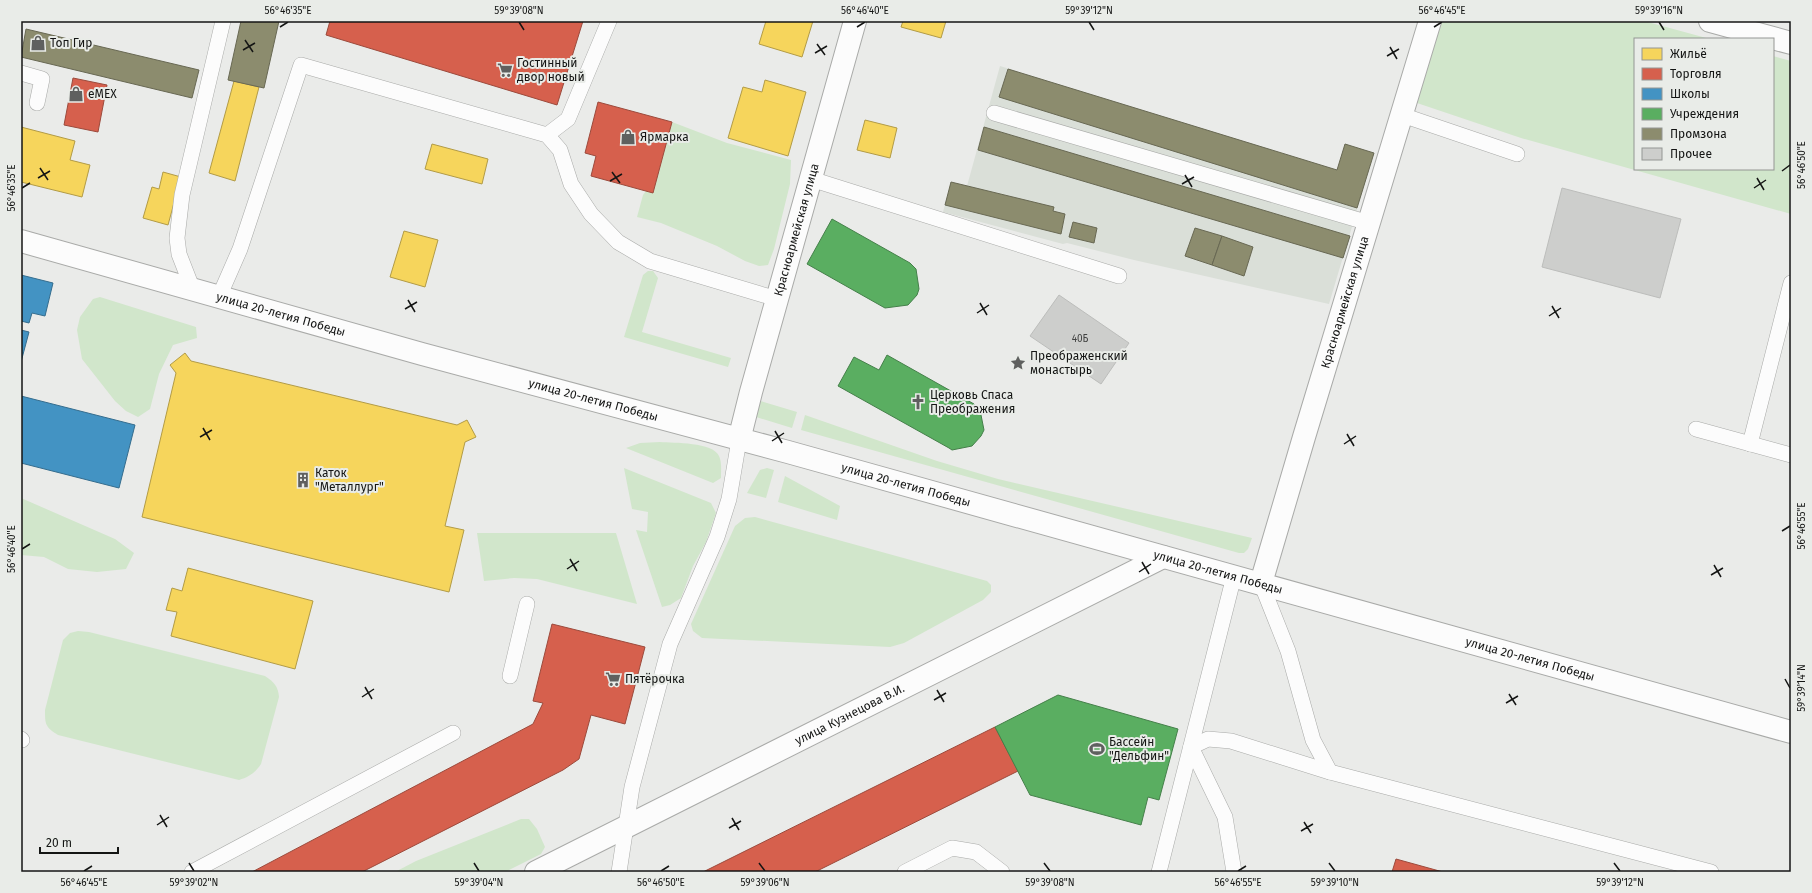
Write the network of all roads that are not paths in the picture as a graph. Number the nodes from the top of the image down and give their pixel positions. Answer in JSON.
{"nodes":[{"id":1,"x":223,"y":21,"type":"edge"},
{"id":2,"x":609,"y":21,"type":"edge"},
{"id":3,"x":855,"y":21,"type":"edge"},
{"id":4,"x":1430,"y":21,"type":"edge"},
{"id":5,"x":1710,"y":21,"type":"edge"},
{"id":6,"x":1773,"y":38,"type":"edge"},
{"id":7,"x":1774,"y":38,"type":"edge"},
{"id":8,"x":1791,"y":43,"type":"edge"},
{"id":9,"x":21,"y":73,"type":"edge"},
{"id":10,"x":37,"y":103,"type":"dead end"},
{"id":11,"x":994,"y":113,"type":"dead end"},
{"id":12,"x":1402,"y":115,"type":"junction"},
{"id":13,"x":547,"y":135,"type":"junction"},
{"id":14,"x":1517,"y":154,"type":"dead end"},
{"id":15,"x":811,"y":179,"type":"junction"},
{"id":16,"x":1369,"y":223,"type":"junction"},
{"id":17,"x":21,"y":241,"type":"edge"},
{"id":18,"x":1119,"y":276,"type":"dead end"},
{"id":19,"x":1791,"y":283,"type":"edge"},
{"id":20,"x":193,"y":290,"type":"junction"},
{"id":21,"x":219,"y":297,"type":"junction"},
{"id":22,"x":777,"y":299,"type":"junction"},
{"id":23,"x":1696,"y":429,"type":"dead end"},
{"id":24,"x":739,"y":440,"type":"junction"},
{"id":25,"x":1750,"y":444,"type":"junction"},
{"id":26,"x":1791,"y":455,"type":"edge"},
{"id":27,"x":1163,"y":557,"type":"junction"},
{"id":28,"x":1234,"y":576,"type":"junction"},
{"id":29,"x":1261,"y":583,"type":"junction"},
{"id":30,"x":528,"y":604,"type":"dead end"},
{"id":31,"x":510,"y":676,"type":"dead end"},
{"id":32,"x":1791,"y":732,"type":"edge"},
{"id":33,"x":453,"y":733,"type":"dead end"},
{"id":34,"x":1192,"y":747,"type":"junction"},
{"id":35,"x":1330,"y":772,"type":"junction"},
{"id":36,"x":625,"y":827,"type":"junction"},
{"id":37,"x":219,"y":866,"type":"edge"},
{"id":38,"x":616,"y":871,"type":"edge"},
{"id":39,"x":192,"y":872,"type":"edge"},
{"id":40,"x":536,"y":872,"type":"edge"},
{"id":41,"x":905,"y":872,"type":"edge"},
{"id":42,"x":1002,"y":872,"type":"edge"},
{"id":43,"x":1159,"y":872,"type":"edge"},
{"id":44,"x":1234,"y":872,"type":"edge"},
{"id":45,"x":1711,"y":872,"type":"edge"}],
"edges":[{"from":1,"to":20,"type":"lane"},
{"from":2,"to":13,"type":"lane"},
{"from":3,"to":15,"type":"street","name":"Красноармейская улица"},
{"from":4,"to":12,"type":"street","name":"Красноармейская улица"},
{"from":5,"to":6,"type":"street"},
{"from":7,"to":8,"type":"street"},
{"from":9,"to":10,"type":"lane"},
{"from":11,"to":16,"type":"lane"},
{"from":12,"to":14,"type":"lane"},
{"from":12,"to":16,"type":"street","name":"Красноармейская улица"},
{"from":13,"to":21,"type":"lane"},
{"from":13,"to":22,"type":"lane"},
{"from":15,"to":18,"type":"lane"},
{"from":15,"to":22,"type":"street","name":"Красноармейская улица"},
{"from":16,"to":29,"type":"street","name":"Красноармейская улица"},
{"from":17,"to":20,"type":"street","name":"улица 20-летия Победы"},
{"from":19,"to":25,"type":"lane"},
{"from":20,"to":21,"type":"street","name":"улица 20-летия Победы"},
{"from":21,"to":24,"type":"street","name":"улица 20-летия Победы"},
{"from":22,"to":24,"type":"street","name":"Красноармейская улица"},
{"from":23,"to":25,"type":"lane"},
{"from":24,"to":27,"type":"street","name":"улица 20-летия Победы"},
{"from":24,"to":36,"type":"lane"},
{"from":25,"to":26,"type":"lane"},
{"from":27,"to":28,"type":"street","name":"улица 20-летия Победы"},
{"from":27,"to":36,"type":"street","name":"улица Кузнецова В.И."},
{"from":28,"to":29,"type":"street","name":"улица 20-летия Победы"},
{"from":28,"to":34,"type":"lane"},
{"from":29,"to":32,"type":"street","name":"улица 20-летия Победы"},
{"from":29,"to":35,"type":"lane"},
{"from":30,"to":31,"type":"lane"},
{"from":33,"to":37,"type":"lane"},
{"from":34,"to":35,"type":"lane"},
{"from":34,"to":43,"type":"lane"},
{"from":34,"to":44,"type":"lane"},
{"from":35,"to":45,"type":"lane"},
{"from":36,"to":38,"type":"lane"},
{"from":36,"to":40,"type":"street","name":"улица Кузнецова В.И."},
{"from":37,"to":39,"type":"lane"},
{"from":41,"to":42,"type":"lane"}]}
